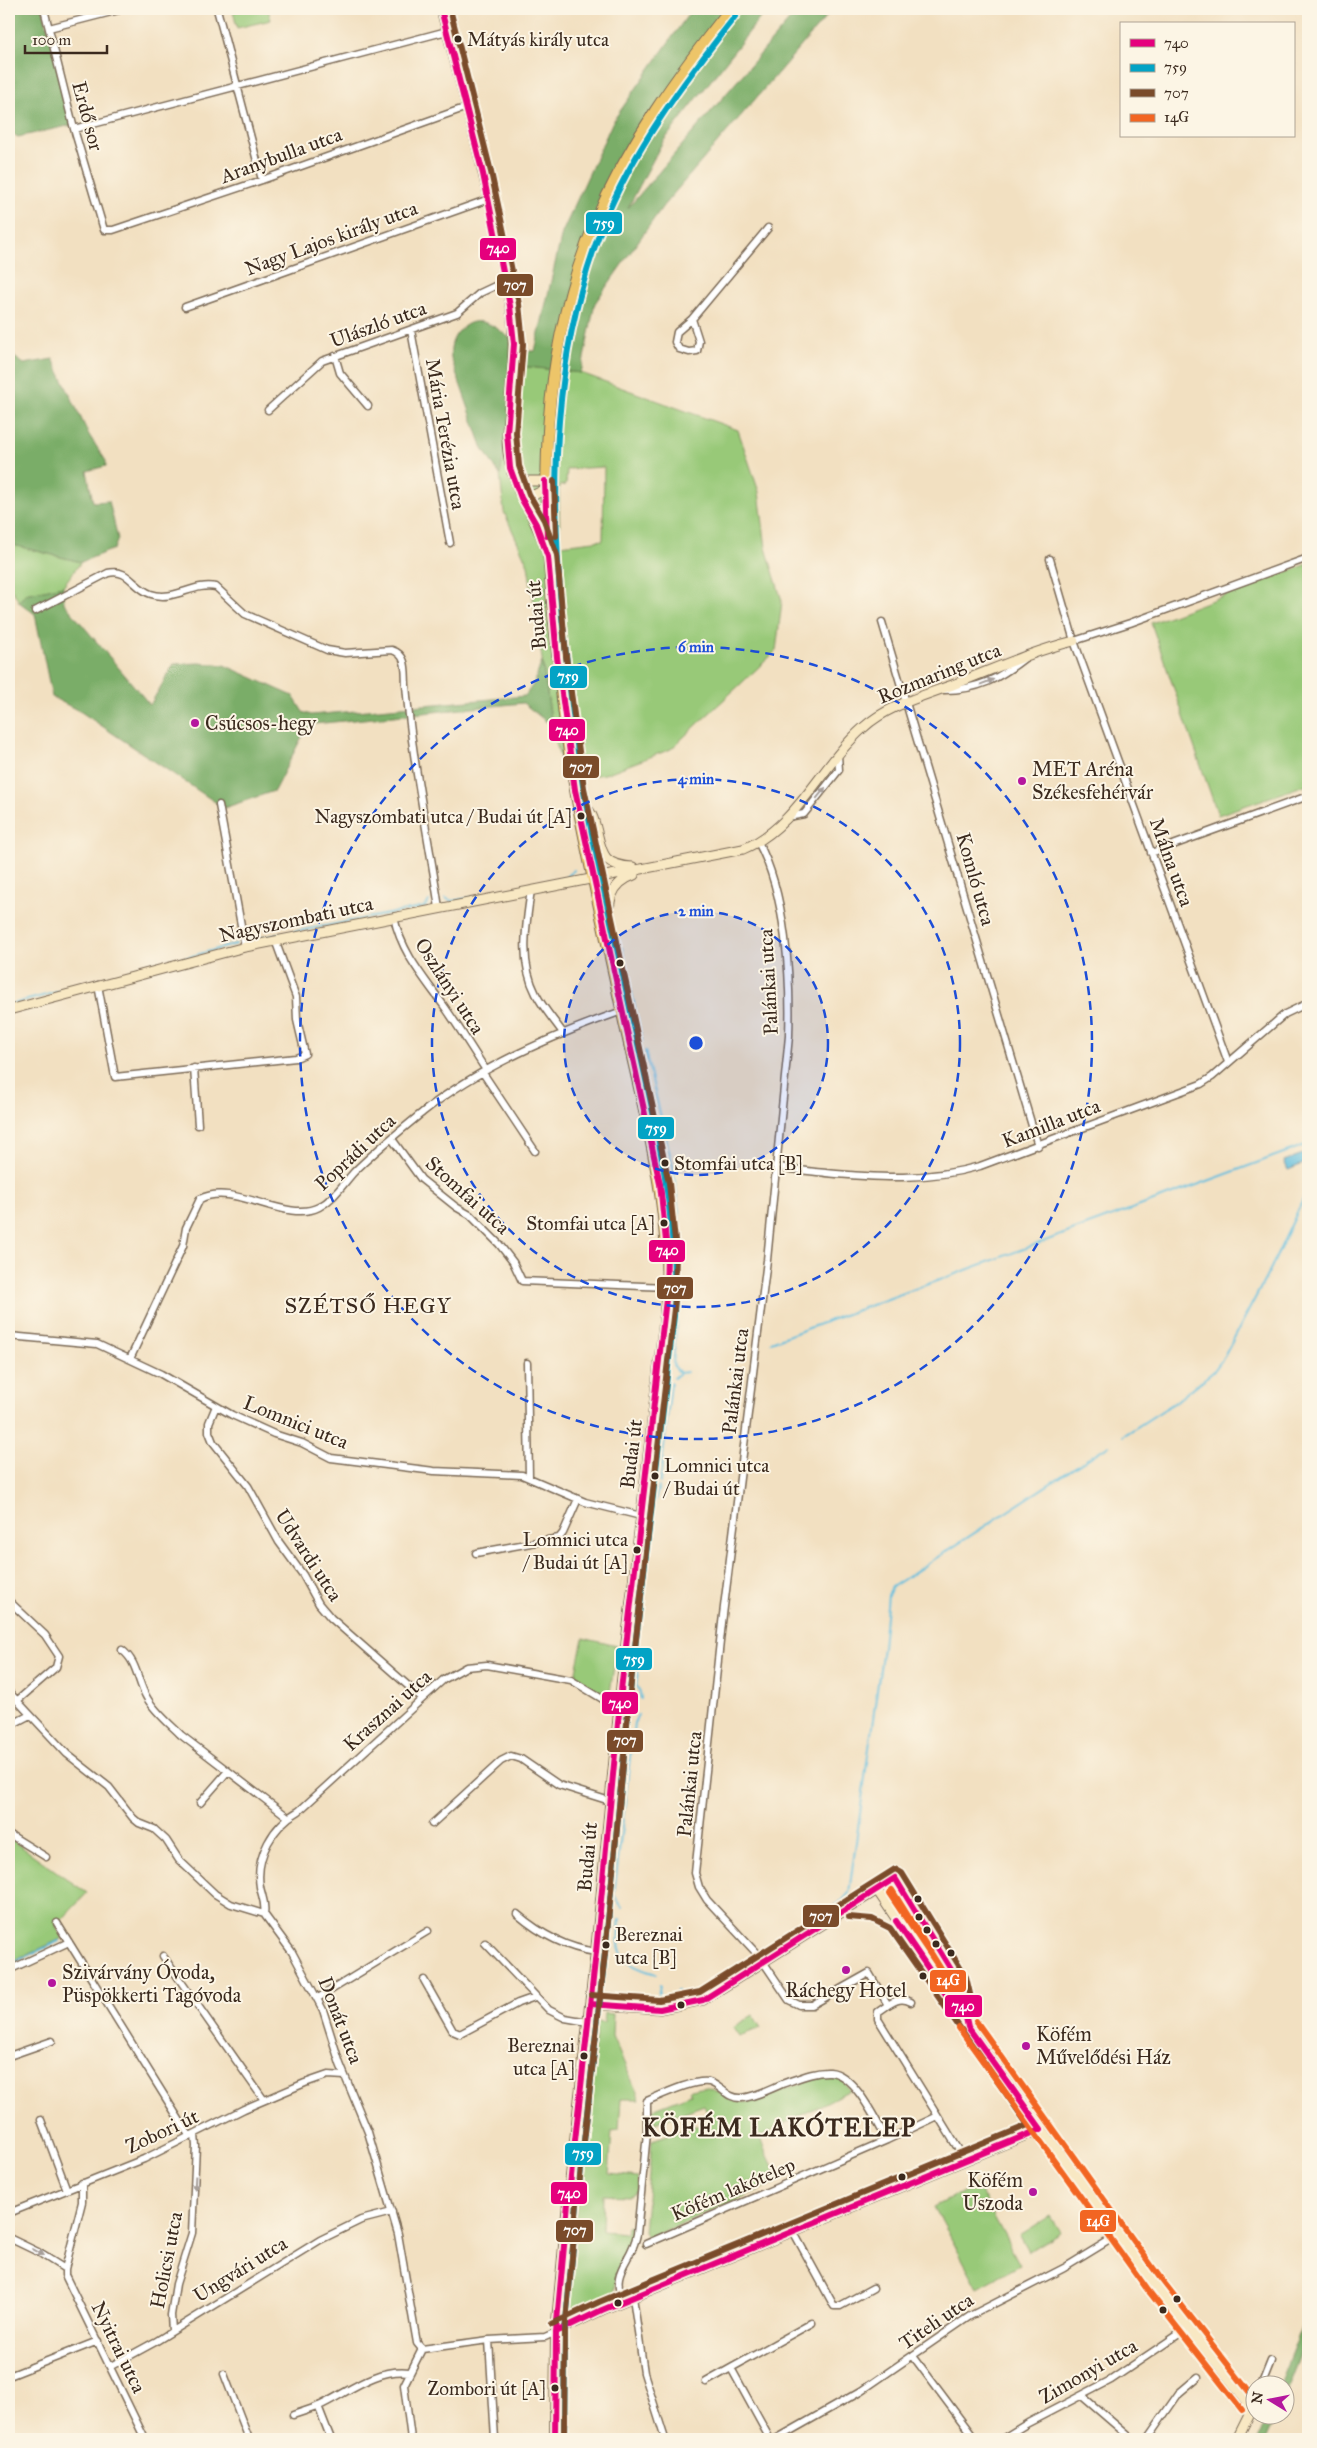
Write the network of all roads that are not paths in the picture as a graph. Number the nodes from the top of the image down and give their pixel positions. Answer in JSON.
{"nodes":[{"id":1,"x":44,"y":9,"type":"edge"},
{"id":2,"x":124,"y":9,"type":"edge"},
{"id":3,"x":217,"y":9,"type":"edge"},
{"id":4,"x":441,"y":9,"type":"edge"},
{"id":5,"x":730,"y":9,"type":"edge"},
{"id":6,"x":49,"y":28,"type":"junction"},
{"id":7,"x":447,"y":31,"type":"junction"},
{"id":8,"x":237,"y":87,"type":"junction"},
{"id":9,"x":467,"y":107,"type":"junction"},
{"id":10,"x":74,"y":128,"type":"junction"},
{"id":11,"x":262,"y":180,"type":"junction"},
{"id":12,"x":489,"y":199,"type":"junction"},
{"id":13,"x":768,"y":228,"type":"dead end"},
{"id":14,"x":104,"y":230,"type":"joint"},
{"id":15,"x":507,"y":288,"type":"junction"},
{"id":16,"x":184,"y":307,"type":"dead end"},
{"id":17,"x":692,"y":319,"type":"junction"},
{"id":18,"x":411,"y":330,"type":"junction"},
{"id":19,"x":335,"y":356,"type":"junction"},
{"id":20,"x":368,"y":406,"type":"dead end"},
{"id":21,"x":268,"y":410,"type":"dead end"},
{"id":22,"x":511,"y":473,"type":"junction"},
{"id":23,"x":545,"y":485,"type":"junction"},
{"id":24,"x":519,"y":492,"type":"junction"},
{"id":25,"x":450,"y":543,"type":"dead end"},
{"id":26,"x":548,"y":557,"type":"junction"},
{"id":27,"x":1308,"y":558,"type":"edge"},
{"id":28,"x":1050,"y":559,"type":"dead end"},
{"id":29,"x":36,"y":611,"type":"dead end"},
{"id":30,"x":882,"y":622,"type":"dead end"},
{"id":31,"x":1074,"y":641,"type":"junction"},
{"id":32,"x":908,"y":702,"type":"junction"},
{"id":33,"x":576,"y":792,"type":"junction"},
{"id":34,"x":1308,"y":796,"type":"edge"},
{"id":35,"x":219,"y":805,"type":"dead end"},
{"id":36,"x":758,"y":842,"type":"junction"},
{"id":37,"x":1151,"y":853,"type":"junction"},
{"id":38,"x":651,"y":867,"type":"junction"},
{"id":39,"x":594,"y":878,"type":"junction"},
{"id":40,"x":532,"y":890,"type":"junction"},
{"id":41,"x":439,"y":908,"type":"junction"},
{"id":42,"x":394,"y":917,"type":"junction"},
{"id":43,"x":275,"y":940,"type":"junction"},
{"id":44,"x":245,"y":947,"type":"junction"},
{"id":45,"x":608,"y":948,"type":"junction"},
{"id":46,"x":98,"y":985,"type":"junction"},
{"id":47,"x":1308,"y":1003,"type":"edge"},
{"id":48,"x":9,"y":1010,"type":"edge"},
{"id":49,"x":622,"y":1011,"type":"junction"},
{"id":50,"x":563,"y":1033,"type":"junction"},
{"id":51,"x":1228,"y":1062,"type":"junction"},
{"id":52,"x":194,"y":1068,"type":"junction"},
{"id":53,"x":484,"y":1071,"type":"junction"},
{"id":54,"x":198,"y":1124,"type":"dead end"},
{"id":55,"x":392,"y":1139,"type":"junction"},
{"id":56,"x":1038,"y":1146,"type":"junction"},
{"id":57,"x":535,"y":1152,"type":"dead end"},
{"id":58,"x":776,"y":1166,"type":"junction"},
{"id":59,"x":667,"y":1287,"type":"junction"},
{"id":60,"x":9,"y":1336,"type":"edge"},
{"id":61,"x":130,"y":1359,"type":"junction"},
{"id":62,"x":527,"y":1363,"type":"dead end"},
{"id":63,"x":216,"y":1406,"type":"junction"},
{"id":64,"x":529,"y":1477,"type":"junction"},
{"id":65,"x":578,"y":1499,"type":"junction"},
{"id":66,"x":641,"y":1516,"type":"junction"},
{"id":67,"x":476,"y":1553,"type":"dead end"},
{"id":68,"x":9,"y":1601,"type":"edge"},
{"id":69,"x":122,"y":1650,"type":"dead end"},
{"id":70,"x":9,"y":1692,"type":"edge"},
{"id":71,"x":422,"y":1698,"type":"junction"},
{"id":72,"x":18,"y":1700,"type":"junction"},
{"id":73,"x":619,"y":1707,"type":"junction"},
{"id":74,"x":30,"y":1715,"type":"junction"},
{"id":75,"x":9,"y":1726,"type":"edge"},
{"id":76,"x":228,"y":1771,"type":"junction"},
{"id":77,"x":610,"y":1801,"type":"junction"},
{"id":78,"x":200,"y":1803,"type":"dead end"},
{"id":79,"x":288,"y":1817,"type":"junction"},
{"id":80,"x":432,"y":1824,"type":"dead end"},
{"id":81,"x":9,"y":1834,"type":"edge"},
{"id":82,"x":46,"y":1857,"type":"dead end"},
{"id":83,"x":264,"y":1914,"type":"junction"},
{"id":84,"x":517,"y":1914,"type":"dead end"},
{"id":85,"x":57,"y":1923,"type":"dead end"},
{"id":86,"x":428,"y":1931,"type":"dead end"},
{"id":87,"x":69,"y":1942,"type":"junction"},
{"id":88,"x":485,"y":1943,"type":"dead end"},
{"id":89,"x":596,"y":1952,"type":"junction"},
{"id":90,"x":163,"y":1956,"type":"dead end"},
{"id":91,"x":764,"y":1964,"type":"junction"},
{"id":92,"x":9,"y":1970,"type":"edge"},
{"id":93,"x":424,"y":1980,"type":"dead end"},
{"id":94,"x":534,"y":1997,"type":"junction"},
{"id":95,"x":318,"y":1998,"type":"junction"},
{"id":96,"x":911,"y":2002,"type":"dead end"},
{"id":97,"x":590,"y":2004,"type":"junction"},
{"id":98,"x":888,"y":2005,"type":"junction"},
{"id":99,"x":588,"y":2022,"type":"junction"},
{"id":100,"x":52,"y":2041,"type":"dead end"},
{"id":101,"x":9,"y":2056,"type":"edge"},
{"id":102,"x":340,"y":2064,"type":"junction"},
{"id":103,"x":328,"y":2075,"type":"junction"},
{"id":104,"x":345,"y":2076,"type":"junction"},
{"id":105,"x":264,"y":2100,"type":"junction"},
{"id":106,"x":938,"y":2116,"type":"junction"},
{"id":107,"x":41,"y":2120,"type":"dead end"},
{"id":108,"x":1041,"y":2128,"type":"junction"},
{"id":109,"x":192,"y":2136,"type":"junction"},
{"id":110,"x":888,"y":2140,"type":"junction"},
{"id":111,"x":965,"y":2160,"type":"junction"},
{"id":112,"x":82,"y":2184,"type":"junction"},
{"id":113,"x":66,"y":2190,"type":"junction"},
{"id":114,"x":392,"y":2212,"type":"junction"},
{"id":115,"x":9,"y":2213,"type":"edge"},
{"id":116,"x":793,"y":2230,"type":"junction"},
{"id":117,"x":1118,"y":2235,"type":"junction"},
{"id":118,"x":9,"y":2238,"type":"edge"},
{"id":119,"x":646,"y":2244,"type":"dead end"},
{"id":120,"x":65,"y":2269,"type":"junction"},
{"id":121,"x":873,"y":2288,"type":"dead end"},
{"id":122,"x":633,"y":2297,"type":"junction"},
{"id":123,"x":623,"y":2301,"type":"junction"},
{"id":124,"x":812,"y":2323,"type":"dead end"},
{"id":125,"x":1188,"y":2328,"type":"junction"},
{"id":126,"x":172,"y":2331,"type":"junction"},
{"id":127,"x":556,"y":2332,"type":"junction"},
{"id":128,"x":489,"y":2340,"type":"junction"},
{"id":129,"x":98,"y":2342,"type":"junction"},
{"id":130,"x":422,"y":2349,"type":"junction"},
{"id":131,"x":913,"y":2356,"type":"junction"},
{"id":132,"x":1271,"y":2361,"type":"dead end"},
{"id":133,"x":111,"y":2366,"type":"junction"},
{"id":134,"x":731,"y":2368,"type":"junction"},
{"id":135,"x":409,"y":2372,"type":"junction"},
{"id":136,"x":224,"y":2374,"type":"dead end"},
{"id":137,"x":9,"y":2376,"type":"edge"},
{"id":138,"x":1264,"y":2376,"type":"edge"},
{"id":139,"x":1198,"y":2377,"type":"dead end"},
{"id":140,"x":706,"y":2382,"type":"dead end"},
{"id":141,"x":1082,"y":2396,"type":"junction"},
{"id":142,"x":1244,"y":2398,"type":"edge"},
{"id":143,"x":318,"y":2406,"type":"junction"},
{"id":144,"x":293,"y":2415,"type":"dead end"},
{"id":145,"x":1244,"y":2426,"type":"edge"},
{"id":146,"x":145,"y":2439,"type":"edge"},
{"id":147,"x":249,"y":2439,"type":"edge"},
{"id":148,"x":332,"y":2439,"type":"edge"},
{"id":149,"x":411,"y":2439,"type":"edge"},
{"id":150,"x":495,"y":2439,"type":"edge"},
{"id":151,"x":556,"y":2439,"type":"edge"},
{"id":152,"x":665,"y":2439,"type":"edge"},
{"id":153,"x":770,"y":2439,"type":"edge"},
{"id":154,"x":776,"y":2439,"type":"edge"},
{"id":155,"x":975,"y":2439,"type":"edge"},
{"id":156,"x":1002,"y":2439,"type":"edge"},
{"id":157,"x":1132,"y":2439,"type":"edge"},
{"id":158,"x":1147,"y":2439,"type":"edge"},
{"id":159,"x":1237,"y":2439,"type":"edge"}],
"edges":[{"from":1,"to":6,"type":"street","name":"Erdő sor"},
{"from":2,"to":6,"type":"street"},
{"from":3,"to":8,"type":"street"},
{"from":4,"to":7,"type":"street"},
{"from":5,"to":23,"type":"main road","name":"Budai út"},
{"from":6,"to":10,"type":"street","name":"Erdő sor"},
{"from":7,"to":8,"type":"street"},
{"from":7,"to":9,"type":"street"},
{"from":8,"to":10,"type":"street"},
{"from":8,"to":11,"type":"street"},
{"from":9,"to":11,"type":"street","name":"Aranybulla utca"},
{"from":9,"to":12,"type":"street"},
{"from":10,"to":14,"type":"street","name":"Erdő sor"},
{"from":11,"to":14,"type":"street","name":"Aranybulla utca"},
{"from":12,"to":15,"type":"street"},
{"from":12,"to":16,"type":"street","name":"Nagy Lajos király utca"},
{"from":13,"to":17,"type":"street"},
{"from":15,"to":18,"type":"street","name":"Ulászló utca"},
{"from":15,"to":22,"type":"street"},
{"from":17,"to":17,"type":"street"},
{"from":18,"to":19,"type":"street","name":"Ulászló utca"},
{"from":18,"to":25,"type":"street","name":"Mária Terézia utca"},
{"from":19,"to":20,"type":"street"},
{"from":19,"to":21,"type":"street","name":"Ulászló utca"},
{"from":22,"to":23,"type":"street"},
{"from":22,"to":24,"type":"street"},
{"from":23,"to":24,"type":"street"},
{"from":23,"to":26,"type":"main road","name":"Budai út"},
{"from":24,"to":26,"type":"street"},
{"from":26,"to":33,"type":"main road","name":"Budai út"},
{"from":27,"to":31,"type":"street","name":"Rozmaring utca"},
{"from":28,"to":31,"type":"street","name":"Málna utca"},
{"from":29,"to":41,"type":"street"},
{"from":30,"to":32,"type":"street","name":"Komló utca"},
{"from":31,"to":32,"type":"street","name":"Rozmaring utca"},
{"from":31,"to":37,"type":"street","name":"Málna utca"},
{"from":32,"to":36,"type":"street","name":"Rozmaring utca"},
{"from":32,"to":56,"type":"street","name":"Komló utca"},
{"from":33,"to":38,"type":"street"},
{"from":33,"to":39,"type":"main road","name":"Budai út"},
{"from":34,"to":37,"type":"street"},
{"from":35,"to":44,"type":"street"},
{"from":36,"to":38,"type":"street","name":"Rozmaring utca"},
{"from":36,"to":58,"type":"street","name":"Palánkai utca"},
{"from":37,"to":51,"type":"street","name":"Málna utca"},
{"from":38,"to":39,"type":"street","name":"Rozmaring utca"},
{"from":38,"to":45,"type":"street"},
{"from":39,"to":40,"type":"street","name":"Nagyszombati utca"},
{"from":39,"to":45,"type":"main road","name":"Budai út"},
{"from":40,"to":41,"type":"street","name":"Nagyszombati utca"},
{"from":40,"to":50,"type":"street"},
{"from":41,"to":42,"type":"street","name":"Nagyszombati utca"},
{"from":42,"to":43,"type":"street","name":"Nagyszombati utca"},
{"from":42,"to":53,"type":"street","name":"Oszlányi utca"},
{"from":43,"to":44,"type":"street","name":"Nagyszombati utca"},
{"from":43,"to":52,"type":"street"},
{"from":44,"to":46,"type":"street","name":"Nagyszombati utca"},
{"from":45,"to":49,"type":"main road","name":"Budai út"},
{"from":46,"to":48,"type":"street","name":"Nagyszombati utca"},
{"from":46,"to":52,"type":"street"},
{"from":47,"to":51,"type":"street","name":"Kamilla utca"},
{"from":49,"to":50,"type":"street","name":"Poprádi utca"},
{"from":49,"to":59,"type":"main road","name":"Budai út"},
{"from":50,"to":53,"type":"street","name":"Poprádi utca"},
{"from":51,"to":56,"type":"street","name":"Kamilla utca"},
{"from":52,"to":54,"type":"street"},
{"from":53,"to":55,"type":"street","name":"Poprádi utca"},
{"from":53,"to":57,"type":"street","name":"Oszlányi utca"},
{"from":55,"to":59,"type":"street","name":"Stomfai utca"},
{"from":55,"to":61,"type":"street","name":"Poprádi utca"},
{"from":56,"to":58,"type":"street","name":"Kamilla utca"},
{"from":58,"to":91,"type":"street","name":"Palánkai utca"},
{"from":59,"to":66,"type":"main road","name":"Budai út"},
{"from":60,"to":61,"type":"street","name":"Lomnici utca"},
{"from":61,"to":63,"type":"street","name":"Lomnici utca"},
{"from":62,"to":64,"type":"street"},
{"from":63,"to":64,"type":"street","name":"Lomnici utca"},
{"from":63,"to":71,"type":"street","name":"Udvardi utca"},
{"from":64,"to":65,"type":"street","name":"Lomnici utca"},
{"from":65,"to":66,"type":"street","name":"Lomnici utca"},
{"from":65,"to":67,"type":"street"},
{"from":66,"to":73,"type":"main road","name":"Budai út"},
{"from":68,"to":72,"type":"street"},
{"from":69,"to":76,"type":"street"},
{"from":70,"to":72,"type":"street"},
{"from":71,"to":73,"type":"street","name":"Krasznai utca"},
{"from":71,"to":79,"type":"street","name":"Krasznai utca"},
{"from":72,"to":74,"type":"street"},
{"from":73,"to":77,"type":"main road","name":"Budai út"},
{"from":74,"to":75,"type":"street"},
{"from":74,"to":83,"type":"street"},
{"from":76,"to":78,"type":"street"},
{"from":76,"to":79,"type":"street"},
{"from":77,"to":80,"type":"street"},
{"from":77,"to":89,"type":"main road","name":"Budai út"},
{"from":79,"to":83,"type":"street","name":"Krasznai utca"},
{"from":81,"to":82,"type":"street"},
{"from":83,"to":95,"type":"street","name":"Donát utca"},
{"from":84,"to":89,"type":"street"},
{"from":85,"to":87,"type":"street"},
{"from":86,"to":95,"type":"street"},
{"from":87,"to":92,"type":"street"},
{"from":87,"to":109,"type":"street"},
{"from":88,"to":94,"type":"street"},
{"from":89,"to":97,"type":"main road","name":"Budai út"},
{"from":90,"to":105,"type":"street"},
{"from":91,"to":97,"type":"street"},
{"from":91,"to":98,"type":"street"},
{"from":91,"to":108,"type":"street"},
{"from":93,"to":94,"type":"street"},
{"from":94,"to":99,"type":"street"},
{"from":95,"to":102,"type":"street","name":"Donát utca"},
{"from":96,"to":98,"type":"street"},
{"from":97,"to":99,"type":"main road","name":"Budai út"},
{"from":98,"to":106,"type":"street"},
{"from":99,"to":127,"type":"main road","name":"Budai út"},
{"from":100,"to":101,"type":"street"},
{"from":102,"to":103,"type":"street","name":"Zobori út"},
{"from":102,"to":104,"type":"street","name":"Donát utca"},
{"from":103,"to":104,"type":"street","name":"Zobori út"},
{"from":103,"to":105,"type":"street","name":"Zobori út"},
{"from":104,"to":114,"type":"street","name":"Donát utca"},
{"from":105,"to":109,"type":"street","name":"Zobori út"},
{"from":106,"to":110,"type":"street","name":"Köfém lakótelep"},
{"from":106,"to":111,"type":"street"},
{"from":107,"to":113,"type":"street"},
{"from":108,"to":111,"type":"street"},
{"from":108,"to":117,"type":"street"},
{"from":109,"to":112,"type":"street","name":"Zobori út"},
{"from":109,"to":126,"type":"street","name":"Holicsi utca","one_way":true},
{"from":110,"to":119,"type":"street","name":"Köfém lakótelep"},
{"from":110,"to":123,"type":"street"},
{"from":111,"to":116,"type":"street"},
{"from":112,"to":113,"type":"street","name":"Zobori út"},
{"from":112,"to":120,"type":"street"},
{"from":113,"to":115,"type":"street","name":"Zobori út"},
{"from":114,"to":126,"type":"street","name":"Ungvári utca"},
{"from":114,"to":130,"type":"street","name":"Donát utca"},
{"from":116,"to":121,"type":"street"},
{"from":116,"to":122,"type":"street"},
{"from":117,"to":125,"type":"street"},
{"from":117,"to":131,"type":"street","name":"Titeli utca"},
{"from":118,"to":120,"type":"street","one_way":true},
{"from":120,"to":129,"type":"street","name":"Nyitrai utca"},
{"from":122,"to":123,"type":"street"},
{"from":122,"to":152,"type":"street"},
{"from":123,"to":127,"type":"street"},
{"from":124,"to":134,"type":"street"},
{"from":125,"to":141,"type":"street","name":"Zimonyi utca"},
{"from":125,"to":142,"type":"street"},
{"from":126,"to":133,"type":"street","name":"Ungvári utca"},
{"from":127,"to":128,"type":"street"},
{"from":127,"to":151,"type":"main road","name":"Budai út"},
{"from":128,"to":130,"type":"street"},
{"from":128,"to":150,"type":"street"},
{"from":129,"to":133,"type":"street","name":"Nyitrai utca"},
{"from":129,"to":137,"type":"street"},
{"from":130,"to":135,"type":"street"},
{"from":131,"to":154,"type":"street","name":"Titeli utca"},
{"from":131,"to":155,"type":"street"},
{"from":132,"to":138,"type":"street"},
{"from":133,"to":146,"type":"street","name":"Nyitrai utca"},
{"from":134,"to":140,"type":"street"},
{"from":134,"to":153,"type":"street"},
{"from":135,"to":143,"type":"street"},
{"from":135,"to":149,"type":"street"},
{"from":136,"to":147,"type":"street"},
{"from":139,"to":158,"type":"street"},
{"from":141,"to":156,"type":"street","name":"Zimonyi utca"},
{"from":141,"to":157,"type":"street"},
{"from":143,"to":144,"type":"street"},
{"from":143,"to":148,"type":"street"},
{"from":145,"to":159,"type":"street"}]}
